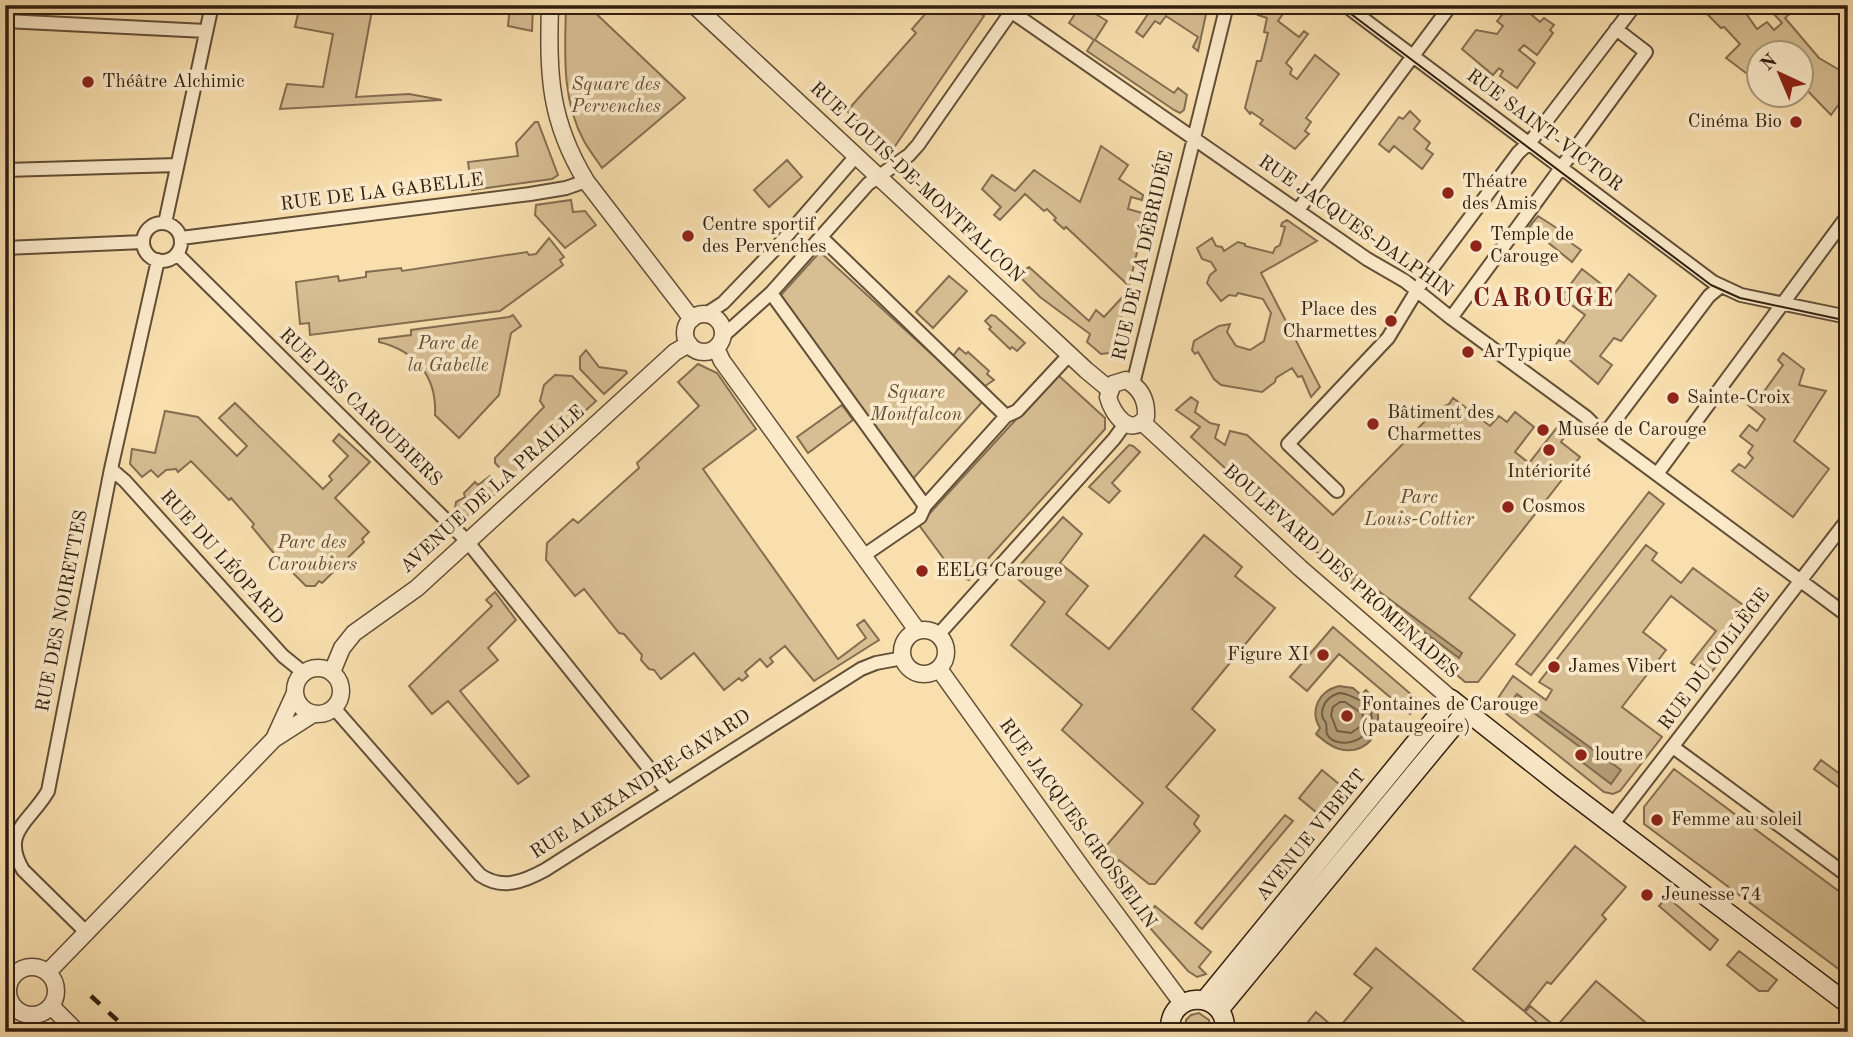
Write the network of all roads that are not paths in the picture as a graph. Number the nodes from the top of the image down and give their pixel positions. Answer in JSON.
{"nodes":[{"id":1,"x":212,"y":5,"type":"edge"},
{"id":2,"x":550,"y":5,"type":"edge"},
{"id":3,"x":694,"y":5,"type":"edge"},
{"id":4,"x":1227,"y":5,"type":"edge"},
{"id":5,"x":1345,"y":5,"type":"edge"},
{"id":6,"x":1451,"y":5,"type":"edge"},
{"id":7,"x":1635,"y":5,"type":"edge"},
{"id":8,"x":1006,"y":9,"type":"edge"},
{"id":9,"x":5,"y":21,"type":"edge"},
{"id":10,"x":1616,"y":29,"type":"junction"},
{"id":11,"x":206,"y":32,"type":"junction"},
{"id":12,"x":1413,"y":57,"type":"junction"},
{"id":13,"x":1192,"y":137,"type":"junction"},
{"id":14,"x":1529,"y":144,"type":"junction"},
{"id":15,"x":856,"y":156,"type":"junction"},
{"id":16,"x":177,"y":165,"type":"junction"},
{"id":17,"x":1562,"y":169,"type":"junction"},
{"id":18,"x":5,"y":170,"type":"edge"},
{"id":19,"x":877,"y":176,"type":"junction"},
{"id":20,"x":586,"y":181,"type":"junction"},
{"id":21,"x":1298,"y":209,"type":"junction"},
{"id":22,"x":1848,"y":215,"type":"edge"},
{"id":23,"x":165,"y":223,"type":"junction"},
{"id":24,"x":821,"y":237,"type":"junction"},
{"id":25,"x":181,"y":238,"type":"junction"},
{"id":26,"x":143,"y":242,"type":"junction"},
{"id":27,"x":5,"y":248,"type":"edge"},
{"id":28,"x":177,"y":254,"type":"junction"},
{"id":29,"x":158,"y":260,"type":"junction"},
{"id":30,"x":1720,"y":286,"type":"junction"},
{"id":31,"x":1416,"y":291,"type":"junction"},
{"id":32,"x":771,"y":293,"type":"junction"},
{"id":33,"x":1781,"y":303,"type":"junction"},
{"id":34,"x":699,"y":316,"type":"junction"},
{"id":35,"x":1848,"y":317,"type":"edge"},
{"id":36,"x":1451,"y":318,"type":"junction"},
{"id":37,"x":719,"y":342,"type":"junction"},
{"id":38,"x":689,"y":344,"type":"junction"},
{"id":39,"x":1069,"y":355,"type":"junction"},
{"id":40,"x":1133,"y":384,"type":"junction"},
{"id":41,"x":1110,"y":390,"type":"junction"},
{"id":42,"x":1006,"y":416,"type":"junction"},
{"id":43,"x":1142,"y":422,"type":"junction"},
{"id":44,"x":1125,"y":424,"type":"junction"},
{"id":45,"x":1604,"y":435,"type":"junction"},
{"id":46,"x":111,"y":469,"type":"junction"},
{"id":47,"x":1657,"y":474,"type":"junction"},
{"id":48,"x":1337,"y":491,"type":"dead end"},
{"id":49,"x":925,"y":506,"type":"junction"},
{"id":50,"x":1848,"y":519,"type":"edge"},
{"id":51,"x":467,"y":541,"type":"junction"},
{"id":52,"x":863,"y":556,"type":"junction"},
{"id":53,"x":1800,"y":581,"type":"junction"},
{"id":54,"x":1848,"y":616,"type":"edge"},
{"id":55,"x":917,"y":631,"type":"junction"},
{"id":56,"x":939,"y":634,"type":"junction"},
{"id":57,"x":903,"y":658,"type":"junction"},
{"id":58,"x":939,"y":669,"type":"junction"},
{"id":59,"x":331,"y":672,"type":"junction"},
{"id":60,"x":304,"y":673,"type":"junction"},
{"id":61,"x":295,"y":693,"type":"junction"},
{"id":62,"x":1451,"y":699,"type":"junction"},
{"id":63,"x":334,"y":708,"type":"junction"},
{"id":64,"x":1466,"y":711,"type":"junction"},
{"id":65,"x":313,"y":714,"type":"junction"},
{"id":66,"x":274,"y":739,"type":"junction"},
{"id":67,"x":1673,"y":747,"type":"junction"},
{"id":68,"x":668,"y":792,"type":"junction"},
{"id":69,"x":1612,"y":825,"type":"junction"},
{"id":70,"x":1848,"y":876,"type":"edge"},
{"id":71,"x":86,"y":932,"type":"junction"},
{"id":72,"x":48,"y":972,"type":"junction"},
{"id":73,"x":1182,"y":1003,"type":"junction"},
{"id":74,"x":1848,"y":1004,"type":"edge"},
{"id":75,"x":1212,"y":1005,"type":"junction"},
{"id":76,"x":51,"y":1006,"type":"junction"},
{"id":77,"x":10,"y":1013,"type":"edge"},
{"id":78,"x":77,"y":1032,"type":"edge"},
{"id":79,"x":1170,"y":1032,"type":"edge"},
{"id":80,"x":1225,"y":1032,"type":"edge"}],
"edges":[{"from":1,"to":11,"type":"street"},
{"from":2,"to":20,"type":"street"},
{"from":3,"to":15,"type":"street","name":"RUE LOUIS-DE-MONTFALCON"},
{"from":4,"to":13,"type":"street","name":"RUE DE LA DÉBRIDÉE"},
{"from":5,"to":12,"type":"street","name":"RUE SAINT-VICTOR"},
{"from":6,"to":12,"type":"street"},
{"from":7,"to":10,"type":"street"},
{"from":8,"to":13,"type":"street","name":"RUE JACQUES-DALPHIN"},
{"from":8,"to":19,"type":"street"},
{"from":9,"to":11,"type":"street"},
{"from":10,"to":14,"type":"street"},
{"from":10,"to":17,"type":"street"},
{"from":11,"to":16,"type":"street"},
{"from":12,"to":14,"type":"street","name":"RUE SAINT-VICTOR"},
{"from":12,"to":21,"type":"street"},
{"from":13,"to":21,"type":"street","name":"RUE JACQUES-DALPHIN"},
{"from":13,"to":40,"type":"street","name":"RUE DE LA DÉBRIDÉE"},
{"from":14,"to":17,"type":"street","name":"RUE SAINT-VICTOR"},
{"from":14,"to":31,"type":"street"},
{"from":15,"to":19,"type":"street","name":"RUE LOUIS-DE-MONTFALCON"},
{"from":15,"to":34,"type":"street"},
{"from":16,"to":18,"type":"street"},
{"from":16,"to":23,"type":"street"},
{"from":17,"to":30,"type":"street","name":"RUE SAINT-VICTOR"},
{"from":17,"to":36,"type":"street"},
{"from":19,"to":24,"type":"street"},
{"from":19,"to":39,"type":"street","name":"RUE LOUIS-DE-MONTFALCON"},
{"from":20,"to":25,"type":"street","name":"RUE DE LA GABELLE"},
{"from":20,"to":34,"type":"street"},
{"from":21,"to":31,"type":"street","name":"RUE JACQUES-DALPHIN"},
{"from":22,"to":33,"type":"street"},
{"from":23,"to":25,"type":"street"},
{"from":23,"to":26,"type":"street"},
{"from":24,"to":32,"type":"street"},
{"from":24,"to":42,"type":"street"},
{"from":25,"to":28,"type":"street"},
{"from":26,"to":27,"type":"street"},
{"from":26,"to":29,"type":"street"},
{"from":28,"to":29,"type":"street"},
{"from":28,"to":51,"type":"street","name":"RUE DES CAROUBIERS"},
{"from":29,"to":46,"type":"street","name":"RUE DES NOIRETTES"},
{"from":30,"to":33,"type":"street","name":"RUE SAINT-VICTOR"},
{"from":30,"to":45,"type":"street"},
{"from":31,"to":36,"type":"street","name":"RUE JACQUES-DALPHIN"},
{"from":31,"to":48,"type":"street"},
{"from":32,"to":37,"type":"street"},
{"from":32,"to":49,"type":"street"},
{"from":33,"to":35,"type":"street","name":"RUE SAINT-VICTOR"},
{"from":33,"to":47,"type":"street"},
{"from":34,"to":37,"type":"street"},
{"from":34,"to":38,"type":"street"},
{"from":36,"to":45,"type":"street","name":"RUE JACQUES-DALPHIN"},
{"from":37,"to":38,"type":"street"},
{"from":37,"to":52,"type":"street"},
{"from":38,"to":51,"type":"street","name":"AVENUE DE LA PRAILLE"},
{"from":39,"to":41,"type":"street","name":"RUE LOUIS-DE-MONTFALCON"},
{"from":39,"to":42,"type":"street"},
{"from":40,"to":41,"type":"street"},
{"from":40,"to":43,"type":"street"},
{"from":41,"to":44,"type":"street"},
{"from":42,"to":49,"type":"street"},
{"from":43,"to":44,"type":"street"},
{"from":43,"to":62,"type":"street","name":"BOULEVARD DES PROMENADES"},
{"from":44,"to":56,"type":"street"},
{"from":45,"to":47,"type":"street","name":"RUE JACQUES-DALPHIN"},
{"from":46,"to":60,"type":"street","name":"RUE DU LÉOPARD"},
{"from":46,"to":71,"type":"street","name":"RUE DES NOIRETTES"},
{"from":47,"to":53,"type":"street","name":"RUE JACQUES-DALPHIN"},
{"from":49,"to":52,"type":"street"},
{"from":50,"to":53,"type":"street","name":"RUE DU COLLÈGE"},
{"from":51,"to":59,"type":"street","name":"AVENUE DE LA PRAILLE"},
{"from":51,"to":68,"type":"street","name":"RUE DES CAROUBIERS"},
{"from":52,"to":55,"type":"street"},
{"from":53,"to":54,"type":"street","name":"RUE JACQUES-DALPHIN"},
{"from":53,"to":67,"type":"street","name":"RUE DU COLLÈGE"},
{"from":55,"to":56,"type":"street"},
{"from":55,"to":57,"type":"street"},
{"from":56,"to":58,"type":"street"},
{"from":57,"to":58,"type":"street"},
{"from":57,"to":68,"type":"street","name":"RUE ALEXANDRE-GAVARD"},
{"from":58,"to":73,"type":"street","name":"RUE JACQUES-GROSSELIN"},
{"from":59,"to":60,"type":"street"},
{"from":59,"to":63,"type":"street"},
{"from":60,"to":61,"type":"street"},
{"from":61,"to":65,"type":"street"},
{"from":61,"to":66,"type":"street"},
{"from":62,"to":64,"type":"main road","name":"BOULEVARD DES PROMENADES"},
{"from":62,"to":75,"type":"main road","name":"AVENUE VIBERT"},
{"from":63,"to":65,"type":"street"},
{"from":63,"to":68,"type":"street","name":"RUE ALEXANDRE-GAVARD"},
{"from":64,"to":69,"type":"main road","name":"BOULEVARD DES PROMENADES"},
{"from":64,"to":75,"type":"main road","name":"AVENUE VIBERT"},
{"from":65,"to":66,"type":"street"},
{"from":66,"to":71,"type":"street"},
{"from":67,"to":69,"type":"street","name":"RUE DU COLLÈGE"},
{"from":67,"to":70,"type":"street"},
{"from":69,"to":74,"type":"main road","name":"BOULEVARD DES PROMENADES"},
{"from":71,"to":72,"type":"street"},
{"from":72,"to":76,"type":"street"},
{"from":72,"to":77,"type":"street"},
{"from":73,"to":75,"type":"main road"},
{"from":73,"to":79,"type":"main road"},
{"from":75,"to":80,"type":"main road"},
{"from":76,"to":77,"type":"street"},
{"from":76,"to":78,"type":"street"}]}
